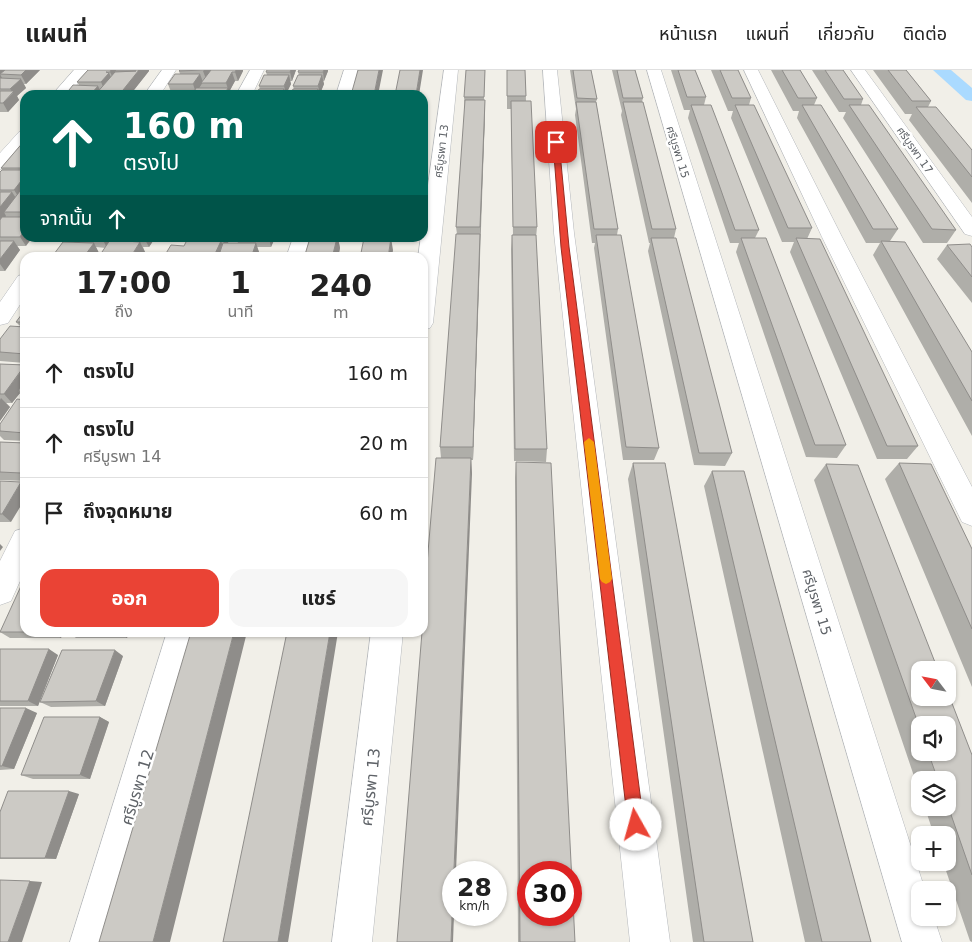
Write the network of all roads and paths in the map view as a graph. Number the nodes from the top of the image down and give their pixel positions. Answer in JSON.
{"nodes":[{"id":1,"x":82,"y":70,"type":"edge"},
{"id":2,"x":169,"y":70,"type":"edge"},
{"id":3,"x":256,"y":70,"type":"edge"},
{"id":4,"x":351,"y":70,"type":"edge"},
{"id":5,"x":451,"y":70,"type":"edge"},
{"id":6,"x":550,"y":70,"type":"edge"},
{"id":7,"x":654,"y":70,"type":"edge"},
{"id":8,"x":751,"y":70,"type":"edge"},
{"id":9,"x":858,"y":70,"type":"edge"},
{"id":10,"x":64,"y":90,"type":"edge"},
{"id":11,"x":155,"y":90,"type":"edge"},
{"id":12,"x":246,"y":90,"type":"edge"},
{"id":13,"x":345,"y":90,"type":"edge"},
{"id":14,"x":20,"y":142,"type":"edge"},
{"id":15,"x":0,"y":164,"type":"edge"},
{"id":16,"x":972,"y":230,"type":"edge"},
{"id":17,"x":428,"y":275,"type":"edge"},
{"id":18,"x":20,"y":288,"type":"edge"},
{"id":19,"x":0,"y":318,"type":"edge"},
{"id":20,"x":972,"y":514,"type":"edge"},
{"id":21,"x":20,"y":550,"type":"edge"},
{"id":22,"x":0,"y":591,"type":"edge"},
{"id":23,"x":182,"y":637,"type":"edge"},
{"id":24,"x":386,"y":637,"type":"edge"},
{"id":25,"x":90,"y":942,"type":"edge"},
{"id":26,"x":352,"y":942,"type":"edge"},
{"id":27,"x":650,"y":942,"type":"edge"},
{"id":28,"x":922,"y":942,"type":"edge"}],
"edges":[{"from":1,"to":10,"type":"street"},
{"from":2,"to":11,"type":"street"},
{"from":3,"to":12,"type":"street"},
{"from":4,"to":13,"type":"street"},
{"from":5,"to":17,"type":"street","name":"ศรีบูรพา 13"},
{"from":6,"to":27,"type":"street"},
{"from":7,"to":28,"type":"street","name":"ศรีบูรพา 15"},
{"from":8,"to":20,"type":"street"},
{"from":9,"to":16,"type":"street","name":"ศรีบูรพา 17"},
{"from":14,"to":15,"type":"street"},
{"from":18,"to":19,"type":"street"},
{"from":21,"to":22,"type":"street"},
{"from":23,"to":25,"type":"street","name":"ศรีบูรพา 12"},
{"from":24,"to":26,"type":"street","name":"ศรีบูรพา 13"}]}
